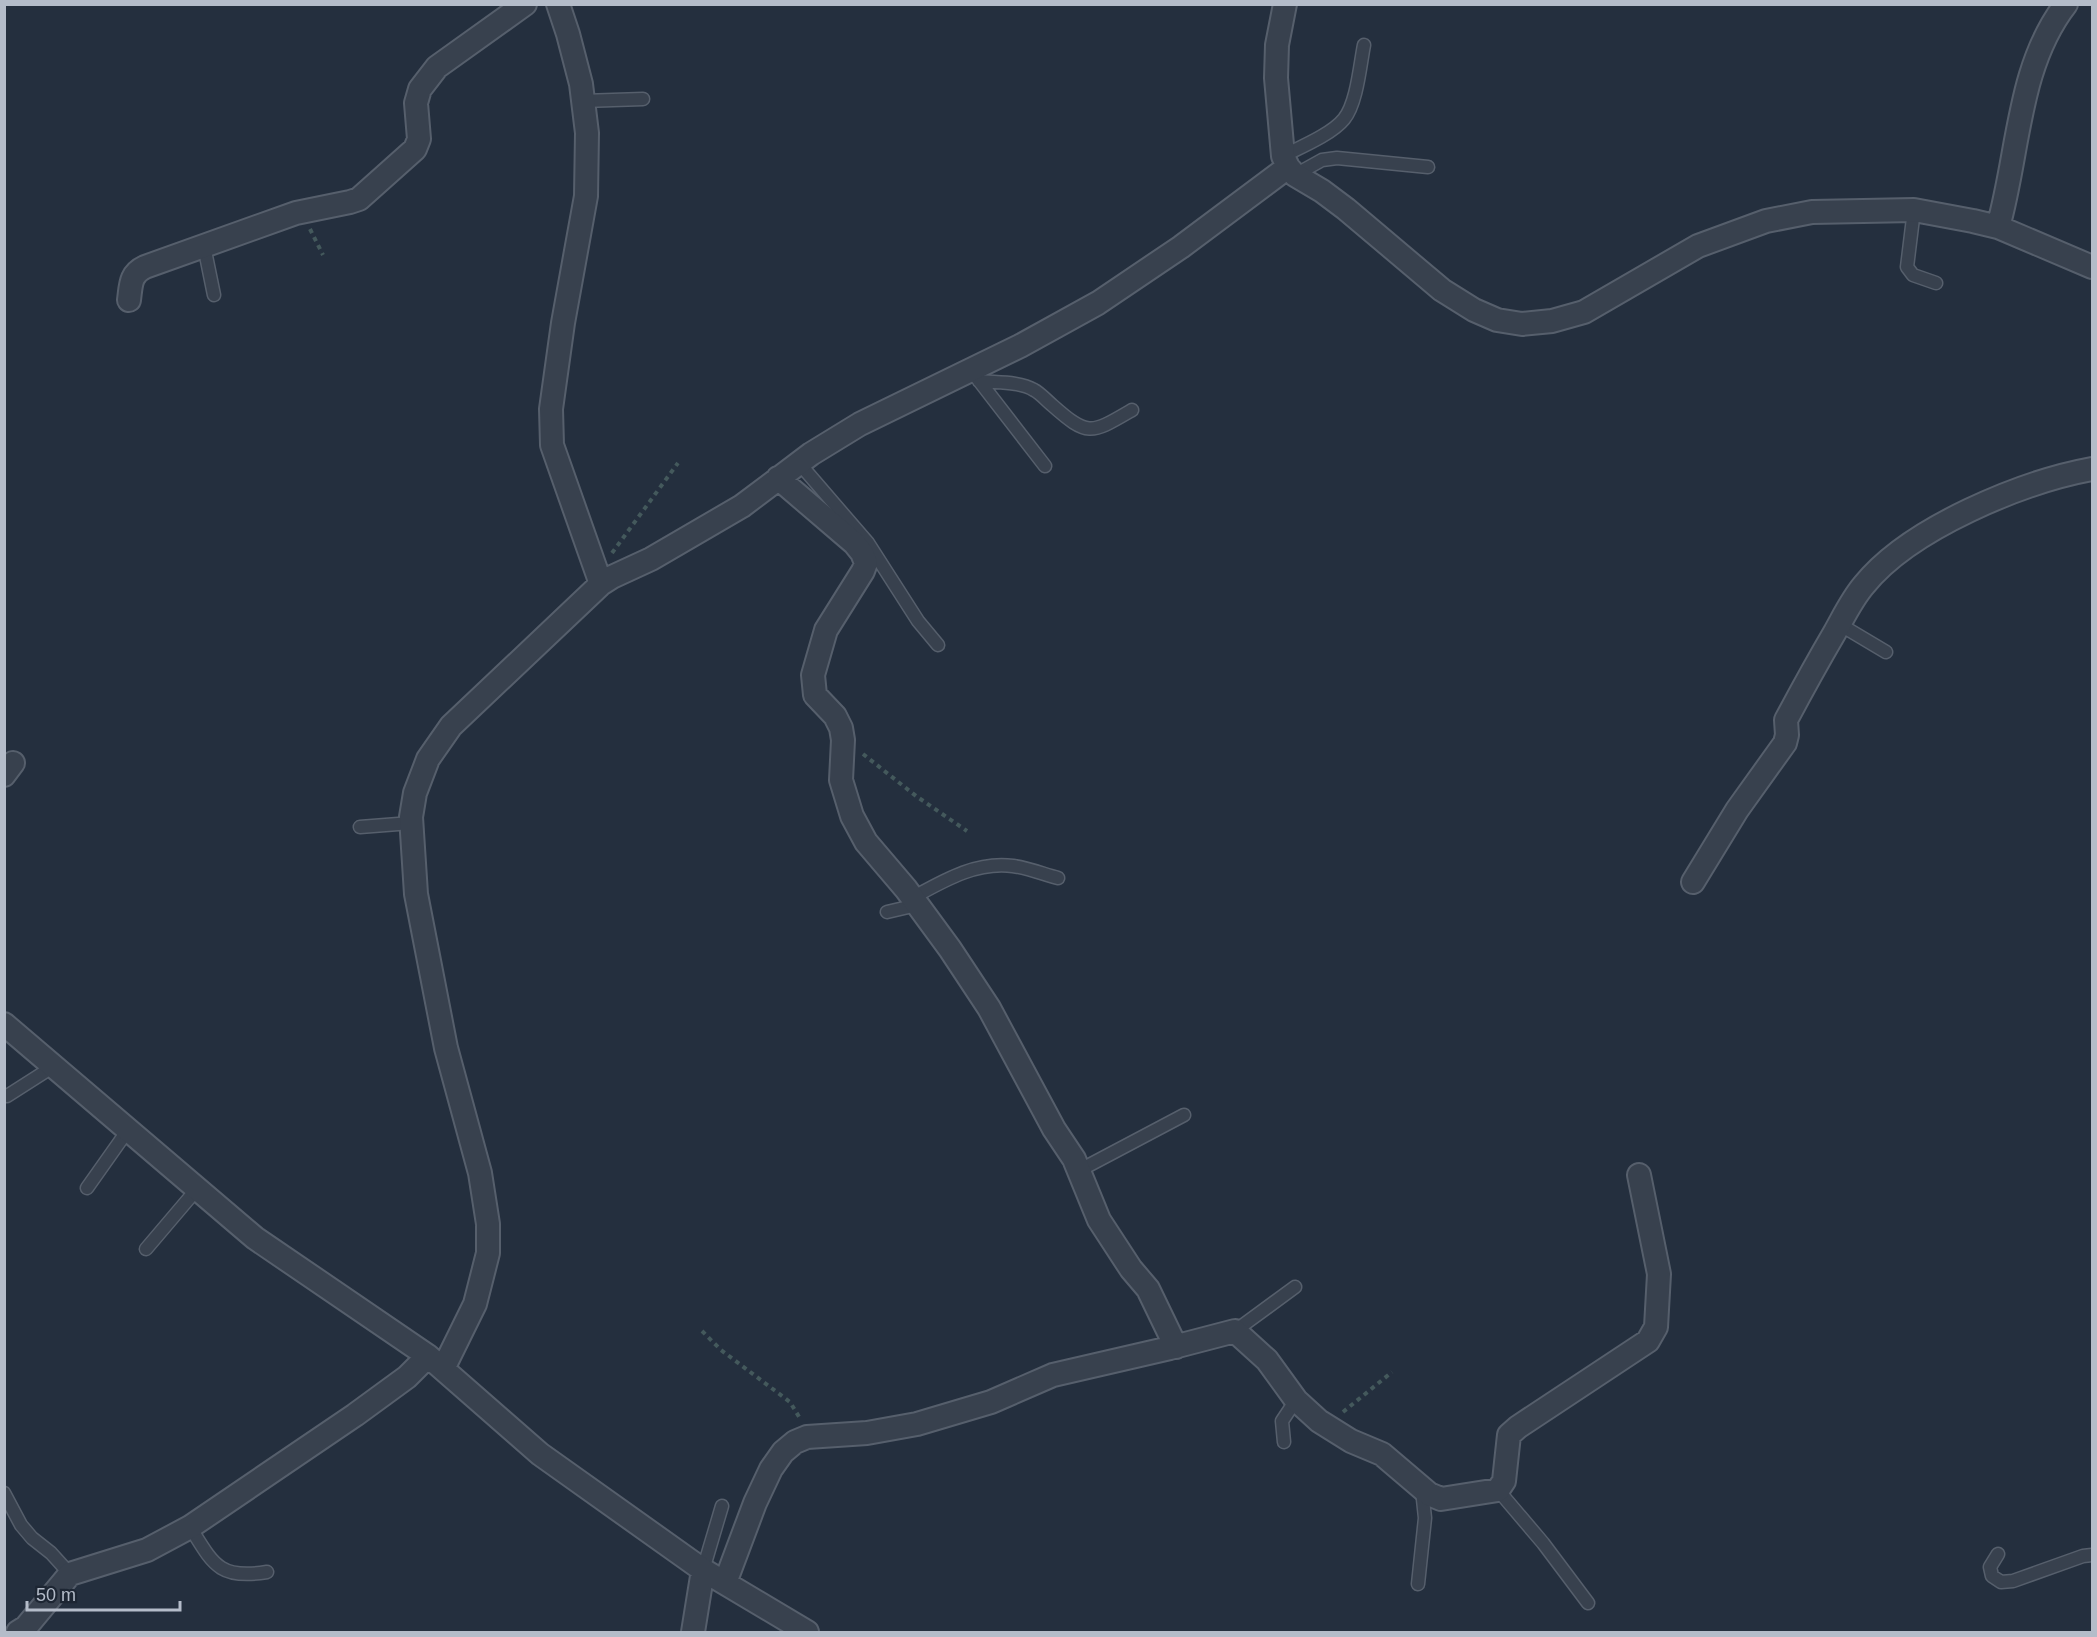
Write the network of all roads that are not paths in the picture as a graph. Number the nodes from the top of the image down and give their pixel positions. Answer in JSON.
{"nodes":[{"id":1,"x":525,"y":4,"type":"edge"},
{"id":2,"x":1285,"y":4,"type":"edge"},
{"id":3,"x":2066,"y":4,"type":"edge"},
{"id":4,"x":564,"y":8,"type":"edge"},
{"id":5,"x":1364,"y":45,"type":"dead end"},
{"id":6,"x":643,"y":99,"type":"dead end"},
{"id":7,"x":583,"y":100,"type":"junction"},
{"id":8,"x":1289,"y":166,"type":"junction"},
{"id":9,"x":1428,"y":167,"type":"dead end"},
{"id":10,"x":1914,"y":210,"type":"junction"},
{"id":11,"x":1998,"y":227,"type":"junction"},
{"id":12,"x":204,"y":246,"type":"junction"},
{"id":13,"x":2092,"y":267,"type":"edge"},
{"id":14,"x":1935,"y":283,"type":"dead end"},
{"id":15,"x":214,"y":295,"type":"dead end"},
{"id":16,"x":129,"y":300,"type":"dead end"},
{"id":17,"x":975,"y":376,"type":"junction"},
{"id":18,"x":1132,"y":411,"type":"dead end"},
{"id":19,"x":800,"y":463,"type":"junction"},
{"id":20,"x":1045,"y":466,"type":"dead end"},
{"id":21,"x":2092,"y":469,"type":"edge"},
{"id":22,"x":778,"y":478,"type":"junction"},
{"id":23,"x":599,"y":579,"type":"junction"},
{"id":24,"x":1839,"y":624,"type":"junction"},
{"id":25,"x":938,"y":645,"type":"dead end"},
{"id":26,"x":1887,"y":652,"type":"dead end"},
{"id":27,"x":411,"y":823,"type":"junction"},
{"id":28,"x":360,"y":826,"type":"dead end"},
{"id":29,"x":1058,"y":878,"type":"dead end"},
{"id":30,"x":1694,"y":882,"type":"dead end"},
{"id":31,"x":914,"y":901,"type":"junction"},
{"id":32,"x":887,"y":912,"type":"dead end"},
{"id":33,"x":4,"y":1024,"type":"edge"},
{"id":34,"x":54,"y":1066,"type":"junction"},
{"id":35,"x":7,"y":1096,"type":"dead end"},
{"id":36,"x":1184,"y":1115,"type":"dead end"},
{"id":37,"x":128,"y":1130,"type":"junction"},
{"id":38,"x":1080,"y":1170,"type":"junction"},
{"id":39,"x":1639,"y":1175,"type":"dead end"},
{"id":40,"x":87,"y":1188,"type":"dead end"},
{"id":41,"x":197,"y":1189,"type":"junction"},
{"id":42,"x":146,"y":1250,"type":"dead end"},
{"id":43,"x":1295,"y":1287,"type":"dead end"},
{"id":44,"x":1235,"y":1331,"type":"junction"},
{"id":45,"x":1176,"y":1347,"type":"junction"},
{"id":46,"x":435,"y":1363,"type":"junction"},
{"id":47,"x":1296,"y":1400,"type":"junction"},
{"id":48,"x":1284,"y":1442,"type":"dead end"},
{"id":49,"x":1422,"y":1490,"type":"junction"},
{"id":50,"x":1498,"y":1490,"type":"junction"},
{"id":51,"x":4,"y":1493,"type":"edge"},
{"id":52,"x":722,"y":1506,"type":"dead end"},
{"id":53,"x":190,"y":1527,"type":"junction"},
{"id":54,"x":1998,"y":1554,"type":"dead end"},
{"id":55,"x":2092,"y":1555,"type":"edge"},
{"id":56,"x":703,"y":1570,"type":"junction"},
{"id":57,"x":267,"y":1572,"type":"dead end"},
{"id":58,"x":70,"y":1575,"type":"junction"},
{"id":59,"x":725,"y":1583,"type":"junction"},
{"id":60,"x":1418,"y":1584,"type":"dead end"},
{"id":61,"x":1587,"y":1603,"type":"dead end"},
{"id":62,"x":18,"y":1632,"type":"edge"},
{"id":63,"x":693,"y":1632,"type":"edge"},
{"id":64,"x":807,"y":1632,"type":"edge"}],
"edges":[{"from":1,"to":12,"type":"street"},
{"from":2,"to":8,"type":"street"},
{"from":3,"to":11,"type":"street"},
{"from":4,"to":7,"type":"street"},
{"from":5,"to":8,"type":"lane"},
{"from":6,"to":7,"type":"lane"},
{"from":7,"to":23,"type":"street"},
{"from":8,"to":9,"type":"lane"},
{"from":8,"to":10,"type":"street"},
{"from":8,"to":17,"type":"street"},
{"from":10,"to":11,"type":"street"},
{"from":10,"to":14,"type":"lane"},
{"from":11,"to":13,"type":"street"},
{"from":12,"to":15,"type":"lane"},
{"from":12,"to":16,"type":"street"},
{"from":17,"to":18,"type":"lane"},
{"from":17,"to":19,"type":"street"},
{"from":17,"to":20,"type":"lane"},
{"from":19,"to":22,"type":"street"},
{"from":19,"to":25,"type":"lane"},
{"from":21,"to":24,"type":"street"},
{"from":22,"to":23,"type":"street"},
{"from":22,"to":31,"type":"street"},
{"from":23,"to":27,"type":"street"},
{"from":24,"to":26,"type":"lane"},
{"from":24,"to":30,"type":"street"},
{"from":27,"to":28,"type":"lane"},
{"from":27,"to":46,"type":"street"},
{"from":29,"to":31,"type":"lane"},
{"from":31,"to":32,"type":"lane"},
{"from":31,"to":38,"type":"street"},
{"from":33,"to":34,"type":"street"},
{"from":34,"to":35,"type":"lane"},
{"from":34,"to":37,"type":"street"},
{"from":36,"to":38,"type":"lane"},
{"from":37,"to":40,"type":"lane"},
{"from":37,"to":41,"type":"street"},
{"from":38,"to":45,"type":"street"},
{"from":39,"to":50,"type":"street"},
{"from":41,"to":42,"type":"lane"},
{"from":41,"to":46,"type":"street"},
{"from":43,"to":44,"type":"lane"},
{"from":44,"to":45,"type":"street"},
{"from":44,"to":47,"type":"street"},
{"from":45,"to":59,"type":"street"},
{"from":46,"to":53,"type":"street"},
{"from":46,"to":56,"type":"street"},
{"from":47,"to":48,"type":"lane"},
{"from":47,"to":49,"type":"street"},
{"from":49,"to":50,"type":"street"},
{"from":49,"to":60,"type":"lane"},
{"from":50,"to":61,"type":"lane"},
{"from":51,"to":58,"type":"lane"},
{"from":52,"to":56,"type":"lane"},
{"from":53,"to":57,"type":"lane"},
{"from":53,"to":58,"type":"street"},
{"from":54,"to":55,"type":"lane"},
{"from":56,"to":59,"type":"street"},
{"from":56,"to":63,"type":"street"},
{"from":58,"to":62,"type":"street"},
{"from":59,"to":64,"type":"street"}]}
